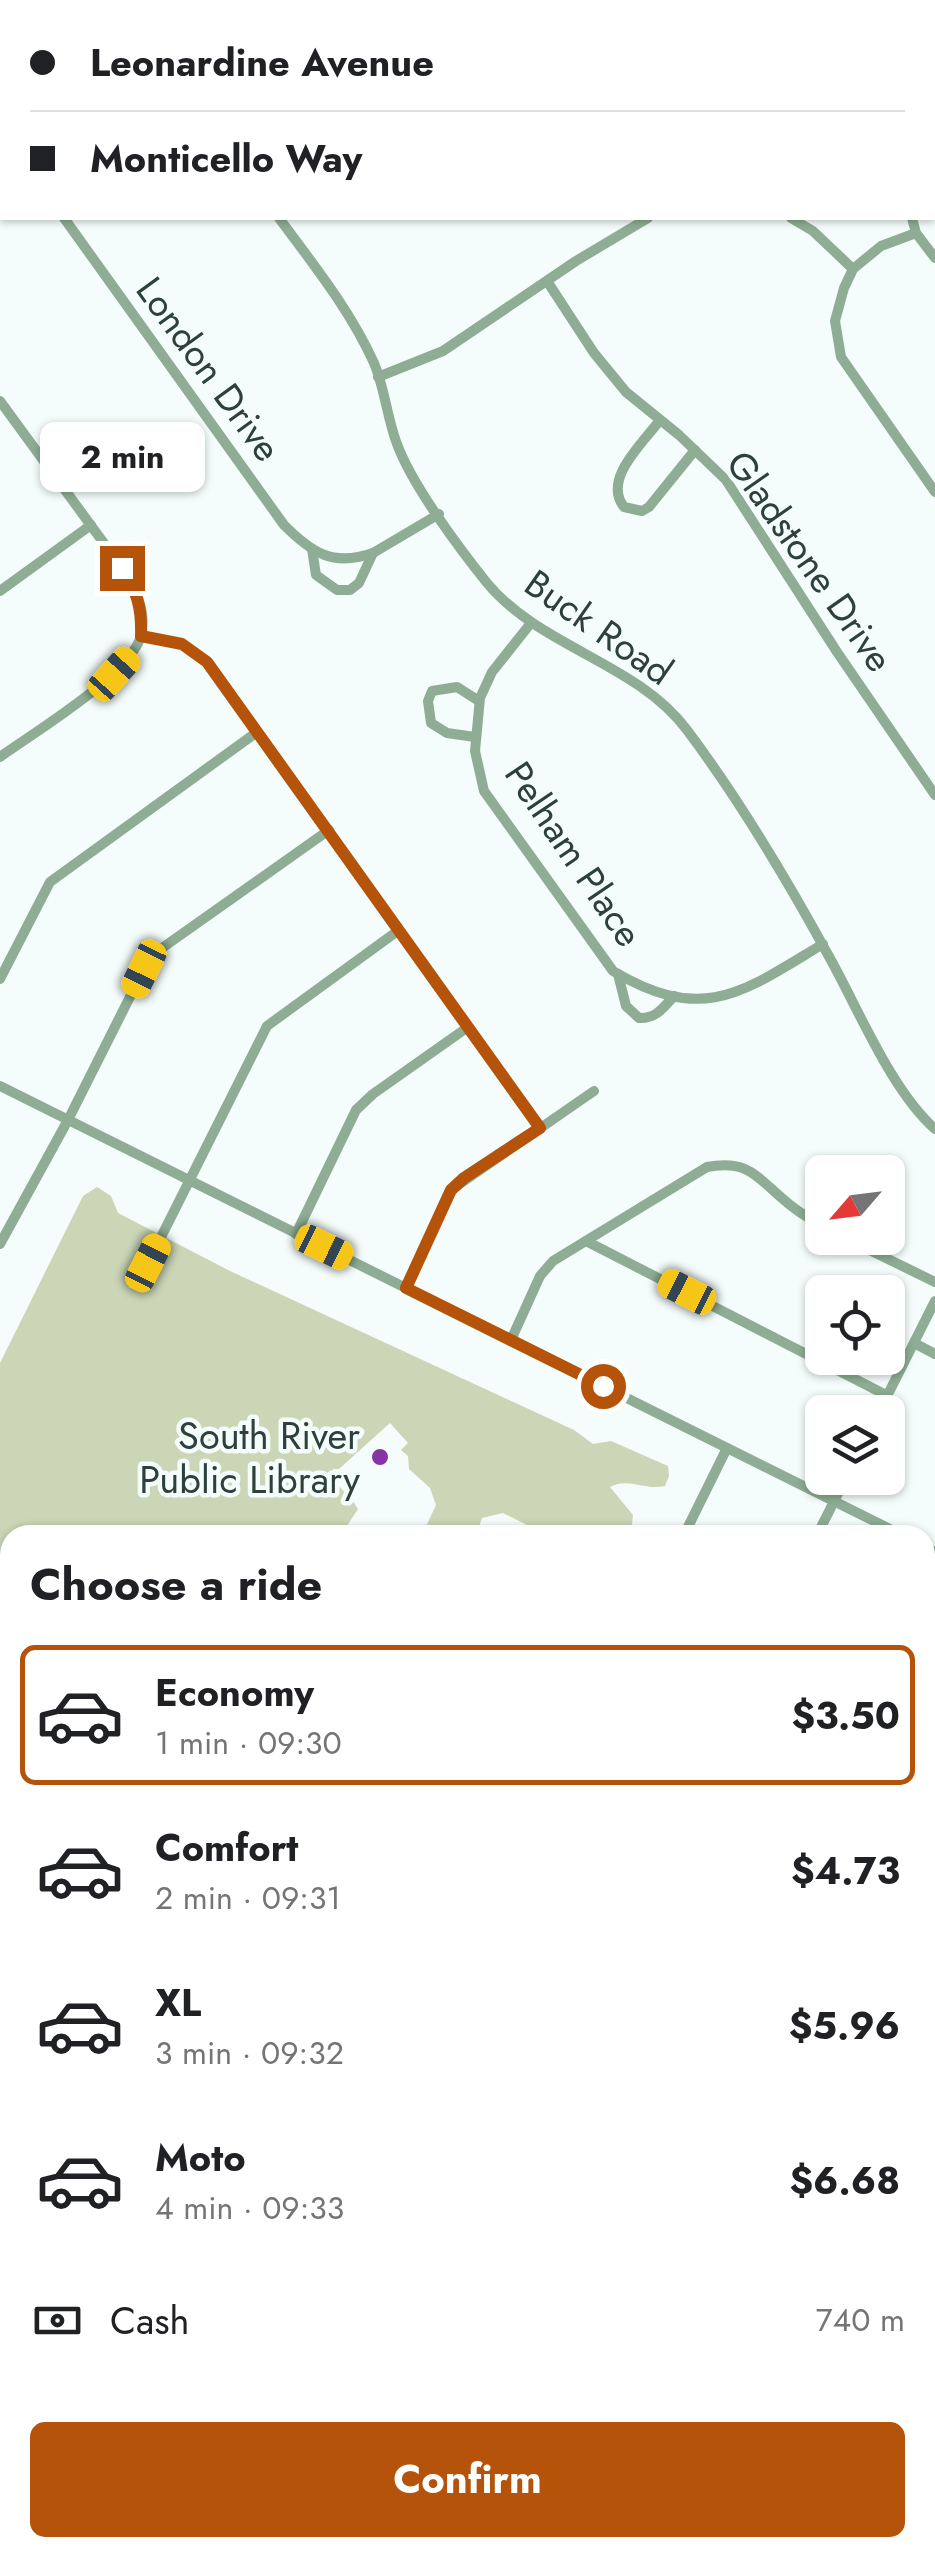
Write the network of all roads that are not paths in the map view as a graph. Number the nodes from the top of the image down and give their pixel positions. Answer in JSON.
{"nodes":[{"id":1,"x":65,"y":220,"type":"edge"},
{"id":2,"x":280,"y":220,"type":"edge"},
{"id":3,"x":645,"y":220,"type":"edge"},
{"id":4,"x":795,"y":220,"type":"edge"},
{"id":5,"x":913,"y":220,"type":"edge"},
{"id":6,"x":916,"y":233,"type":"junction"},
{"id":7,"x":935,"y":258,"type":"edge"},
{"id":8,"x":853,"y":269,"type":"junction"},
{"id":9,"x":547,"y":281,"type":"junction"},
{"id":10,"x":378,"y":377,"type":"junction"},
{"id":11,"x":0,"y":400,"type":"edge"},
{"id":12,"x":660,"y":420,"type":"junction"},
{"id":13,"x":695,"y":450,"type":"junction"},
{"id":14,"x":935,"y":492,"type":"edge"},
{"id":15,"x":439,"y":514,"type":"junction"},
{"id":16,"x":91,"y":526,"type":"junction"},
{"id":17,"x":312,"y":549,"type":"junction"},
{"id":18,"x":372,"y":553,"type":"junction"},
{"id":19,"x":0,"y":590,"type":"edge"},
{"id":20,"x":531,"y":623,"type":"junction"},
{"id":21,"x":141,"y":636,"type":"junction"},
{"id":22,"x":480,"y":702,"type":"junction"},
{"id":23,"x":257,"y":732,"type":"junction"},
{"id":24,"x":475,"y":736,"type":"junction"},
{"id":25,"x":0,"y":757,"type":"edge"},
{"id":26,"x":935,"y":794,"type":"edge"},
{"id":27,"x":329,"y":830,"type":"junction"},
{"id":28,"x":399,"y":930,"type":"junction"},
{"id":29,"x":823,"y":944,"type":"junction"},
{"id":30,"x":618,"y":974,"type":"junction"},
{"id":31,"x":0,"y":980,"type":"edge"},
{"id":32,"x":674,"y":996,"type":"junction"},
{"id":33,"x":468,"y":1027,"type":"junction"},
{"id":34,"x":0,"y":1086,"type":"edge"},
{"id":35,"x":594,"y":1091,"type":"dead end"},
{"id":36,"x":68,"y":1120,"type":"junction"},
{"id":37,"x":540,"y":1128,"type":"junction"},
{"id":38,"x":935,"y":1129,"type":"edge"},
{"id":39,"x":190,"y":1180,"type":"junction"},
{"id":40,"x":805,"y":1216,"type":"edge"},
{"id":41,"x":296,"y":1234,"type":"junction"},
{"id":42,"x":586,"y":1240,"type":"junction"},
{"id":43,"x":0,"y":1244,"type":"edge"},
{"id":44,"x":880,"y":1255,"type":"edge"},
{"id":45,"x":148,"y":1263,"type":"dead end"},
{"id":46,"x":935,"y":1282,"type":"edge"},
{"id":47,"x":406,"y":1288,"type":"junction"},
{"id":48,"x":935,"y":1301,"type":"edge"},
{"id":49,"x":511,"y":1340,"type":"junction"},
{"id":50,"x":914,"y":1343,"type":"junction"},
{"id":51,"x":935,"y":1354,"type":"edge"},
{"id":52,"x":886,"y":1395,"type":"edge"},
{"id":53,"x":888,"y":1395,"type":"edge"},
{"id":54,"x":727,"y":1448,"type":"junction"},
{"id":55,"x":838,"y":1495,"type":"edge"},
{"id":56,"x":834,"y":1502,"type":"junction"},
{"id":57,"x":689,"y":1525,"type":"edge"},
{"id":58,"x":822,"y":1525,"type":"edge"},
{"id":59,"x":881,"y":1525,"type":"edge"}],
"edges":[{"from":1,"to":17,"type":"street","name":"London Drive"},
{"from":2,"to":10,"type":"street","name":"Buck Road"},
{"from":3,"to":9,"type":"street"},
{"from":4,"to":8,"type":"street"},
{"from":5,"to":6,"type":"street"},
{"from":6,"to":7,"type":"street"},
{"from":6,"to":8,"type":"street"},
{"from":8,"to":14,"type":"street"},
{"from":9,"to":10,"type":"street"},
{"from":9,"to":12,"type":"street","name":"Gladstone Drive"},
{"from":10,"to":15,"type":"street","name":"Buck Road"},
{"from":11,"to":16,"type":"street"},
{"from":12,"to":13,"type":"street","name":"Gladstone Drive"},
{"from":12,"to":13,"type":"street"},
{"from":13,"to":26,"type":"street","name":"Gladstone Drive"},
{"from":15,"to":18,"type":"street","name":"London Drive"},
{"from":15,"to":20,"type":"street","name":"Buck Road"},
{"from":16,"to":19,"type":"street"},
{"from":16,"to":21,"type":"street"},
{"from":17,"to":18,"type":"street","name":"London Drive"},
{"from":17,"to":18,"type":"street","name":"London Drive"},
{"from":20,"to":22,"type":"street","name":"Pelham Place"},
{"from":20,"to":29,"type":"street","name":"Buck Road"},
{"from":21,"to":23,"type":"street"},
{"from":21,"to":25,"type":"street"},
{"from":22,"to":24,"type":"street","name":"Pelham Place"},
{"from":22,"to":24,"type":"street"},
{"from":23,"to":27,"type":"street"},
{"from":23,"to":31,"type":"street"},
{"from":24,"to":30,"type":"street","name":"Pelham Place"},
{"from":27,"to":28,"type":"street"},
{"from":27,"to":36,"type":"street"},
{"from":28,"to":33,"type":"street"},
{"from":28,"to":39,"type":"street"},
{"from":29,"to":32,"type":"street","name":"Pelham Place"},
{"from":29,"to":38,"type":"street","name":"Buck Road"},
{"from":30,"to":32,"type":"street","name":"Pelham Place"},
{"from":30,"to":32,"type":"street"},
{"from":33,"to":37,"type":"street"},
{"from":33,"to":41,"type":"street"},
{"from":34,"to":36,"type":"street"},
{"from":35,"to":37,"type":"street"},
{"from":36,"to":39,"type":"street"},
{"from":36,"to":43,"type":"street"},
{"from":37,"to":47,"type":"street"},
{"from":39,"to":41,"type":"street"},
{"from":39,"to":45,"type":"street"},
{"from":40,"to":42,"type":"street"},
{"from":41,"to":47,"type":"street"},
{"from":42,"to":49,"type":"street"},
{"from":42,"to":52,"type":"street"},
{"from":44,"to":46,"type":"street"},
{"from":47,"to":49,"type":"street"},
{"from":48,"to":50,"type":"street"},
{"from":49,"to":54,"type":"street"},
{"from":50,"to":51,"type":"street"},
{"from":50,"to":53,"type":"street"},
{"from":54,"to":56,"type":"street"},
{"from":54,"to":57,"type":"street"},
{"from":55,"to":56,"type":"street"},
{"from":56,"to":58,"type":"street"},
{"from":56,"to":59,"type":"street"}]}
